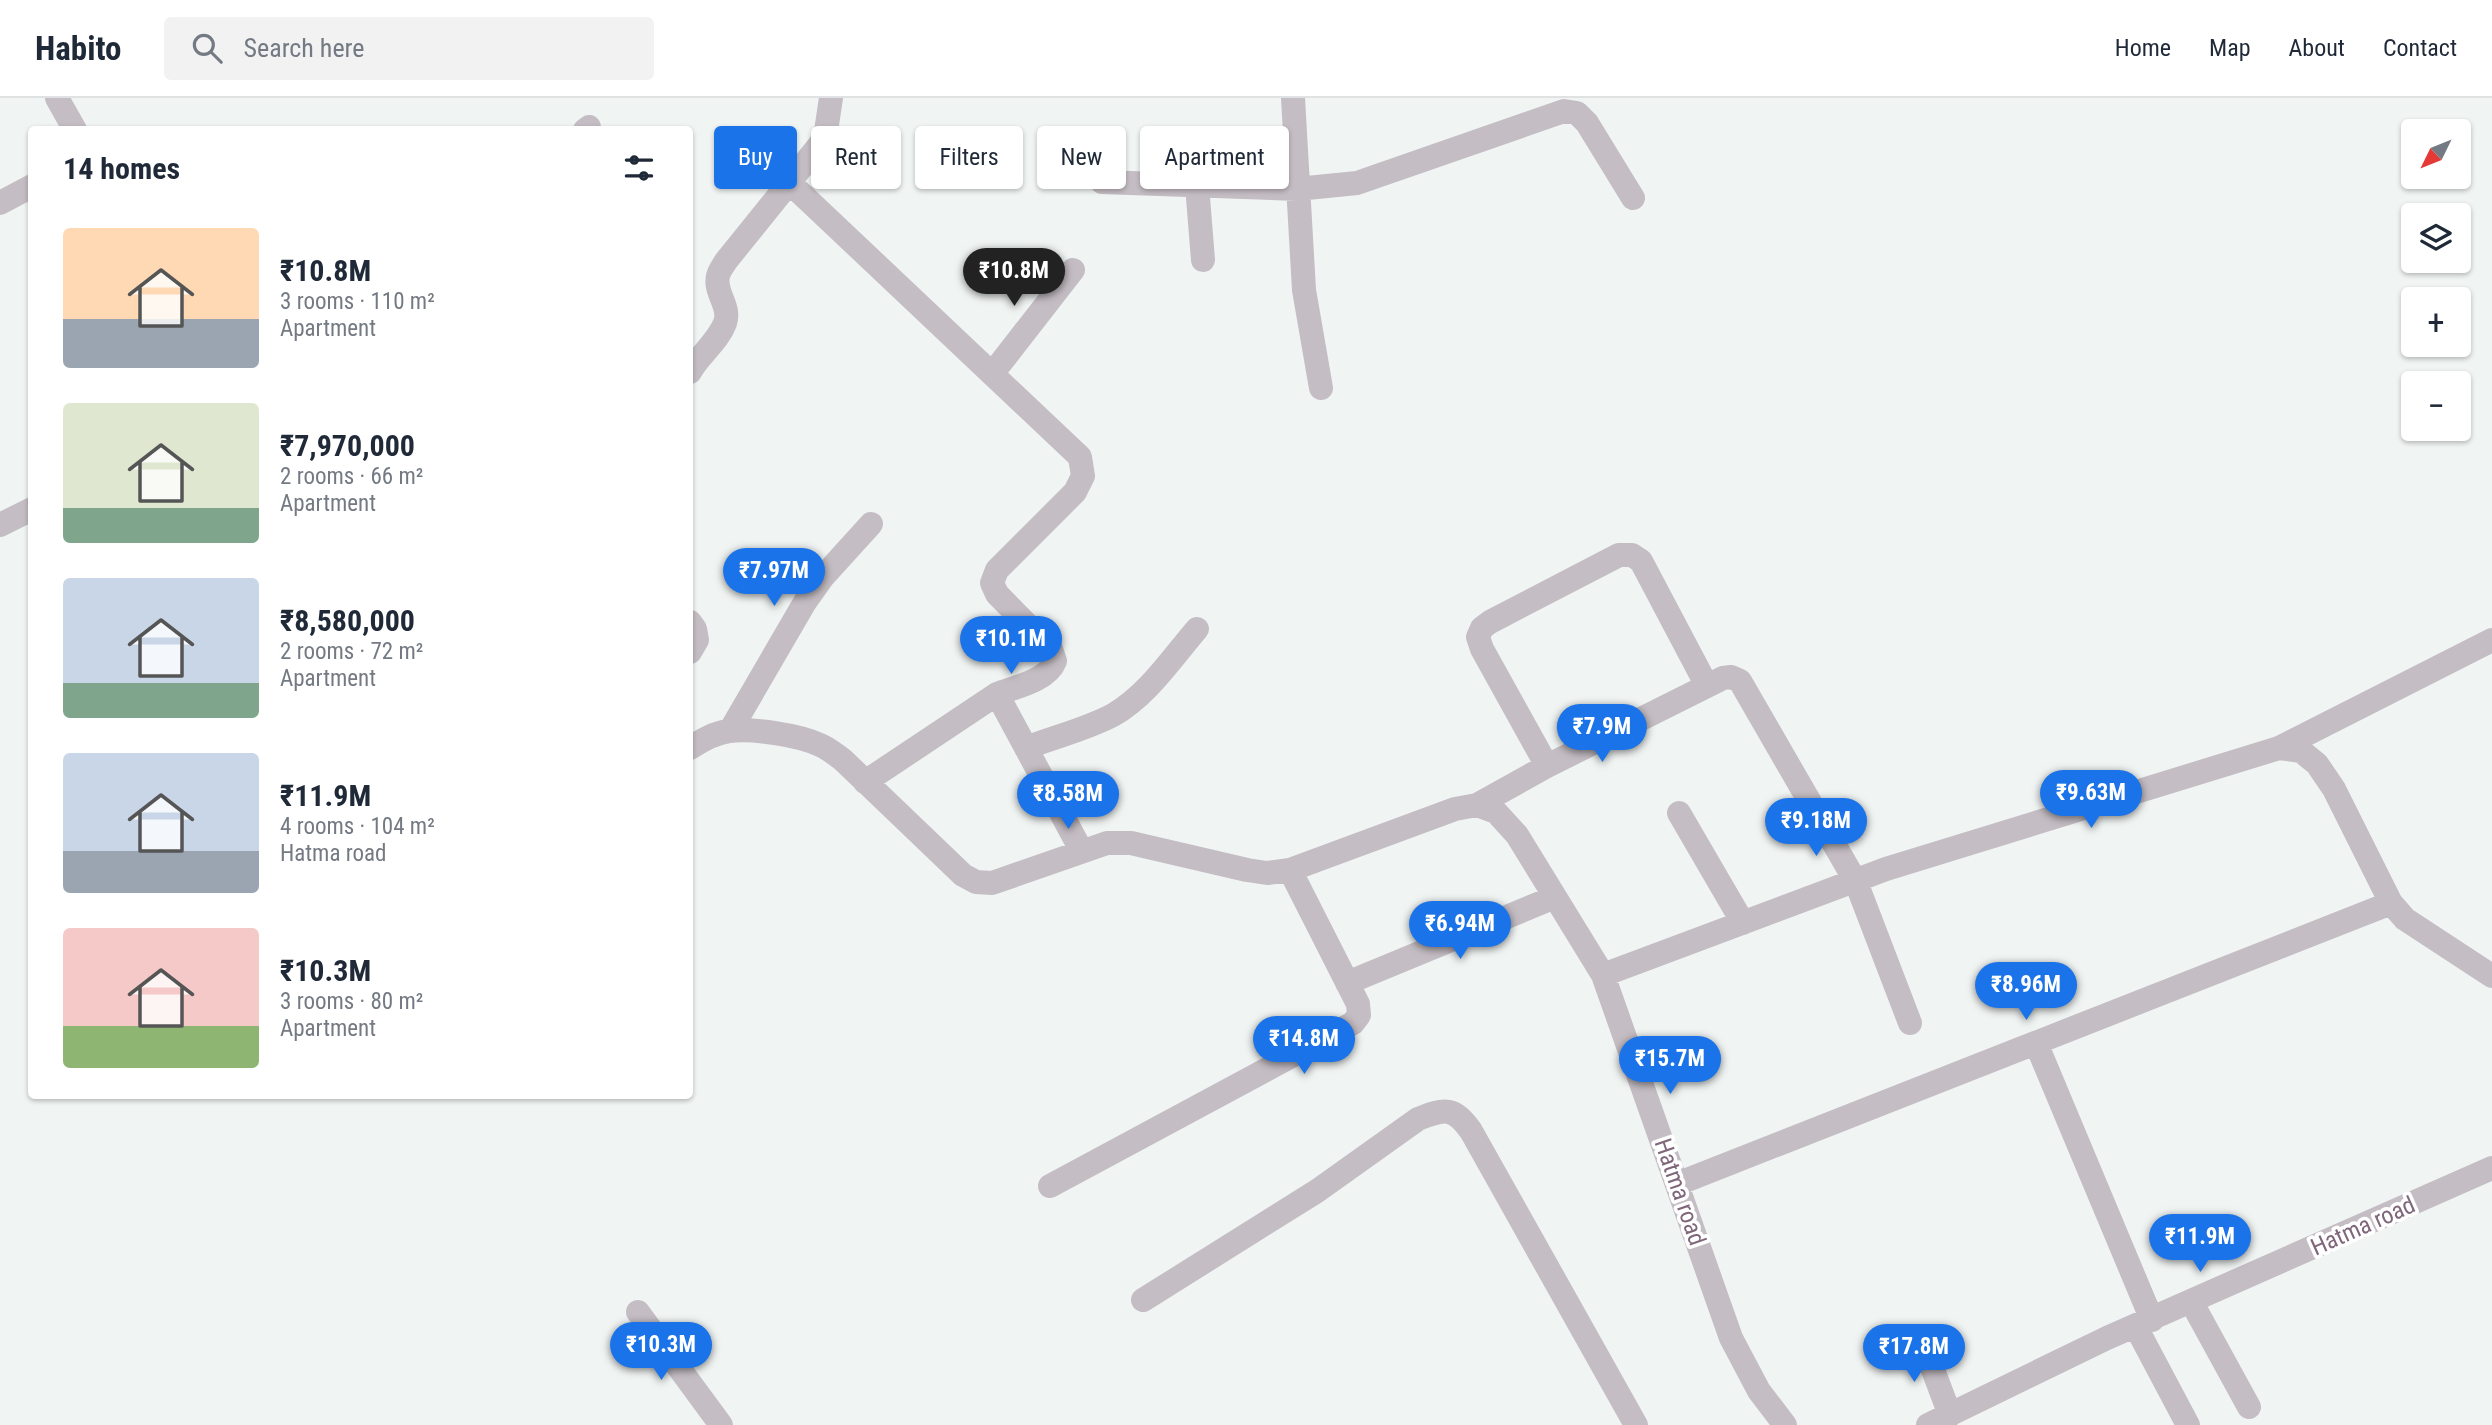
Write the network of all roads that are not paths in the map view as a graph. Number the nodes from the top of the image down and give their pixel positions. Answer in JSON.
{"nodes":[{"id":1,"x":57,"y":98,"type":"edge"},
{"id":2,"x":831,"y":98,"type":"edge"},
{"id":3,"x":1293,"y":98,"type":"edge"},
{"id":4,"x":73,"y":126,"type":"edge"},
{"id":5,"x":797,"y":174,"type":"edge"},
{"id":6,"x":28,"y":188,"type":"edge"},
{"id":7,"x":1289,"y":188,"type":"edge"},
{"id":8,"x":1297,"y":188,"type":"junction"},
{"id":9,"x":785,"y":189,"type":"edge"},
{"id":10,"x":796,"y":189,"type":"edge"},
{"id":11,"x":1197,"y":189,"type":"edge"},
{"id":12,"x":1633,"y":198,"type":"dead end"},
{"id":13,"x":0,"y":203,"type":"edge"},
{"id":14,"x":1203,"y":260,"type":"dead end"},
{"id":15,"x":1073,"y":270,"type":"dead end"},
{"id":16,"x":693,"y":368,"type":"edge"},
{"id":17,"x":992,"y":374,"type":"junction"},
{"id":18,"x":1321,"y":388,"type":"dead end"},
{"id":19,"x":28,"y":511,"type":"edge"},
{"id":20,"x":871,"y":524,"type":"dead end"},
{"id":21,"x":0,"y":525,"type":"edge"},
{"id":22,"x":693,"y":626,"type":"edge"},
{"id":23,"x":1197,"y":629,"type":"dead end"},
{"id":24,"x":2492,"y":640,"type":"edge"},
{"id":25,"x":693,"y":647,"type":"edge"},
{"id":26,"x":1707,"y":686,"type":"junction"},
{"id":27,"x":997,"y":694,"type":"junction"},
{"id":28,"x":730,"y":731,"type":"junction"},
{"id":29,"x":693,"y":746,"type":"edge"},
{"id":30,"x":1026,"y":748,"type":"junction"},
{"id":31,"x":2279,"y":748,"type":"junction"},
{"id":32,"x":1547,"y":766,"type":"junction"},
{"id":33,"x":865,"y":782,"type":"junction"},
{"id":34,"x":1487,"y":809,"type":"junction"},
{"id":35,"x":1679,"y":813,"type":"dead end"},
{"id":36,"x":1081,"y":850,"type":"junction"},
{"id":37,"x":1290,"y":870,"type":"junction"},
{"id":38,"x":1856,"y":881,"type":"junction"},
{"id":39,"x":1555,"y":897,"type":"junction"},
{"id":40,"x":2391,"y":903,"type":"junction"},
{"id":41,"x":1743,"y":923,"type":"junction"},
{"id":42,"x":1603,"y":975,"type":"junction"},
{"id":43,"x":2492,"y":975,"type":"edge"},
{"id":44,"x":1347,"y":983,"type":"junction"},
{"id":45,"x":1910,"y":1023,"type":"dead end"},
{"id":46,"x":2036,"y":1043,"type":"junction"},
{"id":47,"x":2492,"y":1168,"type":"edge"},
{"id":48,"x":1677,"y":1184,"type":"junction"},
{"id":49,"x":1050,"y":1186,"type":"dead end"},
{"id":50,"x":1143,"y":1300,"type":"dead end"},
{"id":51,"x":2192,"y":1303,"type":"junction"},
{"id":52,"x":638,"y":1312,"type":"dead end"},
{"id":53,"x":2144,"y":1324,"type":"junction"},
{"id":54,"x":1921,"y":1338,"type":"dead end"},
{"id":55,"x":2249,"y":1408,"type":"dead end"},
{"id":56,"x":1955,"y":1418,"type":"edge"},
{"id":57,"x":721,"y":1425,"type":"edge"},
{"id":58,"x":1636,"y":1425,"type":"edge"},
{"id":59,"x":1785,"y":1425,"type":"edge"},
{"id":60,"x":2188,"y":1425,"type":"edge"}],
"edges":[{"from":1,"to":4,"type":"street"},
{"from":2,"to":5,"type":"street"},
{"from":3,"to":8,"type":"street"},
{"from":6,"to":13,"type":"street"},
{"from":7,"to":8,"type":"street"},
{"from":8,"to":12,"type":"street"},
{"from":8,"to":18,"type":"street"},
{"from":9,"to":16,"type":"street"},
{"from":10,"to":17,"type":"street"},
{"from":11,"to":14,"type":"street"},
{"from":15,"to":17,"type":"street"},
{"from":17,"to":27,"type":"street"},
{"from":19,"to":21,"type":"street"},
{"from":20,"to":28,"type":"street"},
{"from":22,"to":25,"type":"street"},
{"from":23,"to":30,"type":"street"},
{"from":24,"to":31,"type":"street"},
{"from":26,"to":32,"type":"street"},
{"from":26,"to":32,"type":"street"},
{"from":26,"to":38,"type":"street"},
{"from":27,"to":30,"type":"street"},
{"from":27,"to":33,"type":"street"},
{"from":28,"to":29,"type":"street"},
{"from":28,"to":33,"type":"street"},
{"from":30,"to":36,"type":"street"},
{"from":31,"to":38,"type":"street"},
{"from":31,"to":40,"type":"street"},
{"from":32,"to":34,"type":"street"},
{"from":33,"to":36,"type":"street"},
{"from":34,"to":37,"type":"street"},
{"from":34,"to":39,"type":"street","name":"Hatma road"},
{"from":35,"to":41,"type":"street"},
{"from":36,"to":37,"type":"street"},
{"from":37,"to":44,"type":"street"},
{"from":38,"to":41,"type":"street"},
{"from":38,"to":45,"type":"street"},
{"from":39,"to":42,"type":"street","name":"Hatma road"},
{"from":39,"to":44,"type":"street"},
{"from":40,"to":43,"type":"street"},
{"from":40,"to":46,"type":"street"},
{"from":41,"to":42,"type":"street"},
{"from":42,"to":48,"type":"street","name":"Hatma road"},
{"from":44,"to":49,"type":"street"},
{"from":46,"to":48,"type":"street"},
{"from":46,"to":53,"type":"street"},
{"from":47,"to":51,"type":"street","name":"Hatma road"},
{"from":48,"to":59,"type":"street","name":"Hatma road"},
{"from":50,"to":58,"type":"street"},
{"from":51,"to":53,"type":"street","name":"Hatma road"},
{"from":51,"to":55,"type":"street"},
{"from":52,"to":57,"type":"street"},
{"from":53,"to":56,"type":"street","name":"Hatma road"},
{"from":53,"to":60,"type":"street"},
{"from":54,"to":56,"type":"street"}]}
